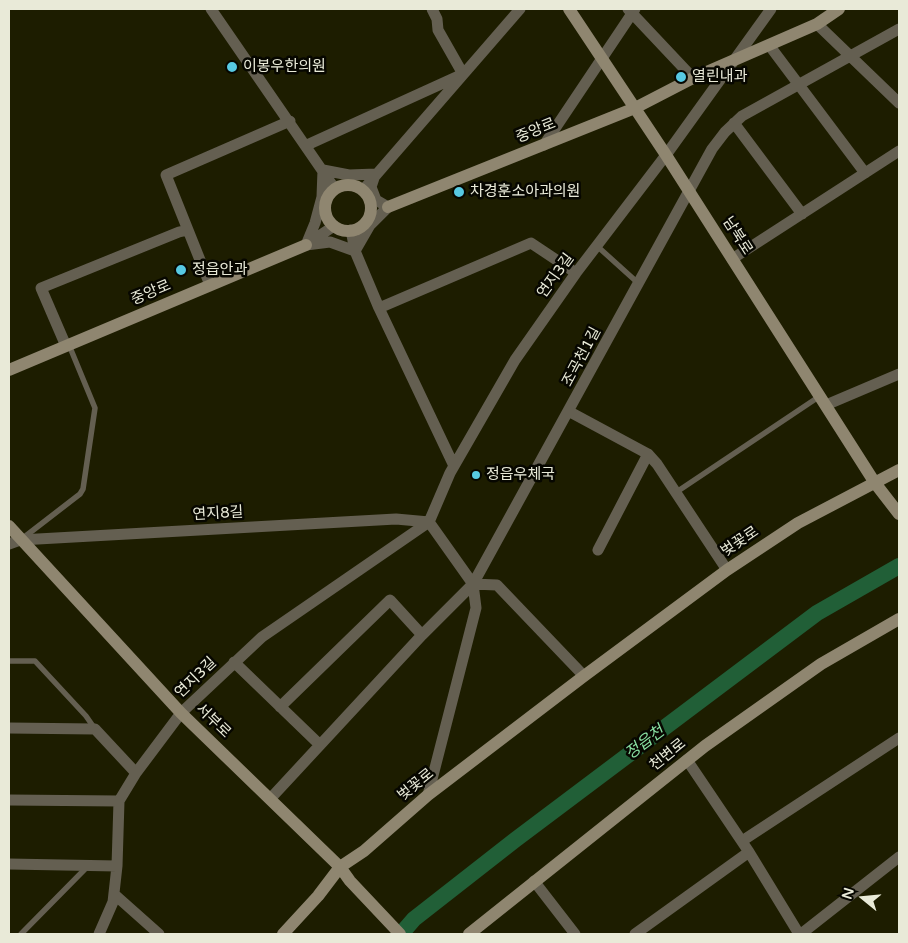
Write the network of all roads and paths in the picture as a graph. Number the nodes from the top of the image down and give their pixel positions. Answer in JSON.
{"nodes":[{"id":1,"x":211,"y":9,"type":"edge"},
{"id":2,"x":432,"y":9,"type":"edge"},
{"id":3,"x":520,"y":9,"type":"edge"},
{"id":4,"x":569,"y":9,"type":"edge"},
{"id":5,"x":771,"y":9,"type":"edge"},
{"id":6,"x":839,"y":9,"type":"edge"},
{"id":7,"x":632,"y":10,"type":"edge"},
{"id":8,"x":817,"y":24,"type":"junction"},
{"id":9,"x":899,"y":29,"type":"edge"},
{"id":10,"x":769,"y":46,"type":"junction"},
{"id":11,"x":851,"y":57,"type":"junction"},
{"id":12,"x":603,"y":60,"type":"junction"},
{"id":13,"x":731,"y":61,"type":"junction"},
{"id":14,"x":463,"y":74,"type":"junction"},
{"id":15,"x":693,"y":78,"type":"junction"},
{"id":16,"x":797,"y":84,"type":"junction"},
{"id":17,"x":899,"y":103,"type":"edge"},
{"id":18,"x":635,"y":108,"type":"junction"},
{"id":19,"x":290,"y":121,"type":"junction"},
{"id":20,"x":734,"y":123,"type":"junction"},
{"id":21,"x":306,"y":145,"type":"junction"},
{"id":22,"x":544,"y":145,"type":"junction"},
{"id":23,"x":899,"y":151,"type":"edge"},
{"id":24,"x":666,"y":155,"type":"junction"},
{"id":25,"x":323,"y":170,"type":"junction"},
{"id":26,"x":865,"y":173,"type":"junction"},
{"id":27,"x":376,"y":174,"type":"junction"},
{"id":28,"x":335,"y":189,"type":"junction"},
{"id":29,"x":363,"y":190,"type":"junction"},
{"id":30,"x":688,"y":191,"type":"junction"},
{"id":31,"x":371,"y":207,"type":"junction"},
{"id":32,"x":388,"y":207,"type":"junction"},
{"id":33,"x":802,"y":214,"type":"junction"},
{"id":34,"x":334,"y":226,"type":"junction"},
{"id":35,"x":188,"y":230,"type":"junction"},
{"id":36,"x":352,"y":230,"type":"junction"},
{"id":37,"x":306,"y":245,"type":"junction"},
{"id":38,"x":597,"y":246,"type":"junction"},
{"id":39,"x":355,"y":251,"type":"junction"},
{"id":40,"x":732,"y":259,"type":"junction"},
{"id":41,"x":576,"y":273,"type":"junction"},
{"id":42,"x":639,"y":283,"type":"junction"},
{"id":43,"x":210,"y":285,"type":"junction"},
{"id":44,"x":379,"y":308,"type":"junction"},
{"id":45,"x":68,"y":345,"type":"junction"},
{"id":46,"x":9,"y":370,"type":"edge"},
{"id":47,"x":899,"y":374,"type":"edge"},
{"id":48,"x":823,"y":401,"type":"junction"},
{"id":49,"x":570,"y":412,"type":"junction"},
{"id":50,"x":648,"y":454,"type":"junction"},
{"id":51,"x":454,"y":466,"type":"junction"},
{"id":52,"x":899,"y":470,"type":"edge"},
{"id":53,"x":875,"y":483,"type":"junction"},
{"id":54,"x":675,"y":493,"type":"junction"},
{"id":55,"x":899,"y":514,"type":"edge"},
{"id":56,"x":430,"y":522,"type":"junction"},
{"id":57,"x":9,"y":526,"type":"edge"},
{"id":58,"x":15,"y":542,"type":"edge"},
{"id":59,"x":598,"y":550,"type":"dead end"},
{"id":60,"x":727,"y":570,"type":"junction"},
{"id":61,"x":473,"y":584,"type":"junction"},
{"id":62,"x":899,"y":619,"type":"edge"},
{"id":63,"x":422,"y":635,"type":"junction"},
{"id":64,"x":9,"y":661,"type":"edge"},
{"id":65,"x":234,"y":662,"type":"junction"},
{"id":66,"x":584,"y":676,"type":"junction"},
{"id":67,"x":280,"y":707,"type":"junction"},
{"id":68,"x":181,"y":713,"type":"junction"},
{"id":69,"x":9,"y":728,"type":"edge"},
{"id":70,"x":94,"y":729,"type":"junction"},
{"id":71,"x":899,"y":738,"type":"edge"},
{"id":72,"x":320,"y":745,"type":"junction"},
{"id":73,"x":687,"y":760,"type":"junction"},
{"id":74,"x":136,"y":773,"type":"junction"},
{"id":75,"x":428,"y":795,"type":"junction"},
{"id":76,"x":270,"y":799,"type":"junction"},
{"id":77,"x":9,"y":800,"type":"edge"},
{"id":78,"x":119,"y":801,"type":"junction"},
{"id":79,"x":742,"y":841,"type":"junction"},
{"id":80,"x":749,"y":852,"type":"junction"},
{"id":81,"x":899,"y":857,"type":"edge"},
{"id":82,"x":9,"y":864,"type":"edge"},
{"id":83,"x":88,"y":865,"type":"junction"},
{"id":84,"x":117,"y":866,"type":"junction"},
{"id":85,"x":340,"y":867,"type":"junction"},
{"id":86,"x":534,"y":881,"type":"junction"},
{"id":87,"x":114,"y":894,"type":"junction"},
{"id":88,"x":152,"y":932,"type":"edge"},
{"id":89,"x":21,"y":934,"type":"edge"},
{"id":90,"x":99,"y":934,"type":"edge"},
{"id":91,"x":283,"y":934,"type":"edge"},
{"id":92,"x":400,"y":934,"type":"edge"},
{"id":93,"x":469,"y":934,"type":"edge"},
{"id":94,"x":575,"y":934,"type":"edge"},
{"id":95,"x":635,"y":934,"type":"edge"},
{"id":96,"x":800,"y":934,"type":"edge"}],
"edges":[{"from":1,"to":19,"type":"street"},
{"from":2,"to":14,"type":"street"},
{"from":3,"to":14,"type":"street"},
{"from":4,"to":12,"type":"street","name":"남북로"},
{"from":5,"to":13,"type":"street","name":"연지3길"},
{"from":6,"to":8,"type":"street","name":"중앙로"},
{"from":7,"to":12,"type":"street"},
{"from":7,"to":15,"type":"street"},
{"from":8,"to":10,"type":"street","name":"중앙로"},
{"from":8,"to":11,"type":"street"},
{"from":9,"to":11,"type":"street","name":"조곡천1길"},
{"from":10,"to":13,"type":"street","name":"중앙로"},
{"from":10,"to":16,"type":"street"},
{"from":11,"to":16,"type":"street","name":"조곡천1길"},
{"from":11,"to":17,"type":"street"},
{"from":12,"to":18,"type":"street","name":"남북로"},
{"from":12,"to":22,"type":"street"},
{"from":13,"to":15,"type":"street","name":"중앙로"},
{"from":13,"to":24,"type":"street","name":"연지3길"},
{"from":14,"to":21,"type":"street"},
{"from":14,"to":27,"type":"street"},
{"from":15,"to":18,"type":"street","name":"중앙로"},
{"from":16,"to":20,"type":"street","name":"조곡천1길"},
{"from":16,"to":26,"type":"street"},
{"from":18,"to":22,"type":"street","name":"중앙로"},
{"from":18,"to":24,"type":"street","name":"남북로"},
{"from":19,"to":21,"type":"street"},
{"from":19,"to":35,"type":"street"},
{"from":20,"to":30,"type":"street","name":"조곡천1길"},
{"from":20,"to":33,"type":"street"},
{"from":21,"to":25,"type":"street"},
{"from":22,"to":32,"type":"street","name":"중앙로"},
{"from":23,"to":26,"type":"street"},
{"from":24,"to":30,"type":"street","name":"남북로"},
{"from":24,"to":38,"type":"street","name":"연지3길"},
{"from":25,"to":27,"type":"street"},
{"from":25,"to":28,"type":"street"},
{"from":25,"to":37,"type":"street"},
{"from":26,"to":33,"type":"street"},
{"from":27,"to":29,"type":"street"},
{"from":27,"to":32,"type":"street"},
{"from":28,"to":29,"type":"street"},
{"from":28,"to":34,"type":"street"},
{"from":29,"to":31,"type":"street"},
{"from":30,"to":40,"type":"street","name":"남북로"},
{"from":30,"to":42,"type":"street","name":"조곡천1길"},
{"from":31,"to":32,"type":"street"},
{"from":31,"to":36,"type":"street"},
{"from":32,"to":39,"type":"street"},
{"from":33,"to":40,"type":"street"},
{"from":34,"to":36,"type":"street"},
{"from":34,"to":37,"type":"street"},
{"from":35,"to":43,"type":"street"},
{"from":35,"to":45,"type":"street"},
{"from":36,"to":39,"type":"street"},
{"from":37,"to":39,"type":"street"},
{"from":37,"to":43,"type":"street","name":"중앙로"},
{"from":38,"to":41,"type":"street","name":"연지3길"},
{"from":38,"to":42,"type":"lane"},
{"from":39,"to":44,"type":"street"},
{"from":40,"to":48,"type":"street","name":"남북로"},
{"from":41,"to":44,"type":"street"},
{"from":41,"to":51,"type":"street","name":"연지3길"},
{"from":42,"to":49,"type":"street","name":"조곡천1길"},
{"from":43,"to":45,"type":"street","name":"중앙로"},
{"from":44,"to":51,"type":"street"},
{"from":45,"to":46,"type":"street","name":"중앙로"},
{"from":45,"to":58,"type":"lane"},
{"from":47,"to":48,"type":"street"},
{"from":48,"to":53,"type":"street","name":"남북로"},
{"from":48,"to":54,"type":"lane"},
{"from":49,"to":50,"type":"street"},
{"from":49,"to":61,"type":"street","name":"조곡천1길"},
{"from":50,"to":54,"type":"street"},
{"from":50,"to":59,"type":"street"},
{"from":51,"to":56,"type":"street","name":"연지3길"},
{"from":52,"to":53,"type":"street","name":"벚꽃로"},
{"from":53,"to":55,"type":"street","name":"남북로"},
{"from":53,"to":60,"type":"street","name":"벚꽃로"},
{"from":54,"to":60,"type":"street"},
{"from":56,"to":58,"type":"street","name":"연지8길"},
{"from":56,"to":61,"type":"street"},
{"from":56,"to":65,"type":"street","name":"연지3길"},
{"from":57,"to":58,"type":"street","name":"서부로"},
{"from":58,"to":68,"type":"street","name":"서부로"},
{"from":60,"to":66,"type":"street","name":"벚꽃로"},
{"from":61,"to":63,"type":"street","name":"조곡천1길"},
{"from":61,"to":66,"type":"street"},
{"from":61,"to":75,"type":"street"},
{"from":62,"to":73,"type":"street","name":"천변로"},
{"from":63,"to":67,"type":"street"},
{"from":63,"to":72,"type":"street","name":"조곡천1길"},
{"from":64,"to":70,"type":"lane"},
{"from":65,"to":67,"type":"street"},
{"from":65,"to":68,"type":"street","name":"연지3길"},
{"from":66,"to":75,"type":"street","name":"벚꽃로"},
{"from":67,"to":72,"type":"street"},
{"from":68,"to":74,"type":"street","name":"연지3길"},
{"from":68,"to":76,"type":"street","name":"서부로"},
{"from":69,"to":70,"type":"street"},
{"from":70,"to":74,"type":"street"},
{"from":71,"to":79,"type":"street"},
{"from":72,"to":76,"type":"street","name":"조곡천1길"},
{"from":73,"to":79,"type":"street"},
{"from":73,"to":86,"type":"street","name":"천변로"},
{"from":74,"to":78,"type":"street","name":"연지3길"},
{"from":75,"to":85,"type":"street","name":"벚꽃로"},
{"from":76,"to":85,"type":"street","name":"서부로"},
{"from":77,"to":78,"type":"street"},
{"from":78,"to":84,"type":"street","name":"연지3길"},
{"from":79,"to":80,"type":"street"},
{"from":80,"to":95,"type":"street"},
{"from":80,"to":96,"type":"street"},
{"from":81,"to":96,"type":"street"},
{"from":82,"to":83,"type":"street"},
{"from":83,"to":84,"type":"street"},
{"from":83,"to":89,"type":"lane"},
{"from":84,"to":87,"type":"street","name":"연지3길"},
{"from":85,"to":91,"type":"street","name":"벚꽃로"},
{"from":85,"to":92,"type":"street","name":"서부로"},
{"from":86,"to":93,"type":"street","name":"천변로"},
{"from":86,"to":94,"type":"street"},
{"from":87,"to":88,"type":"street"},
{"from":87,"to":90,"type":"street","name":"연지3길"}]}
